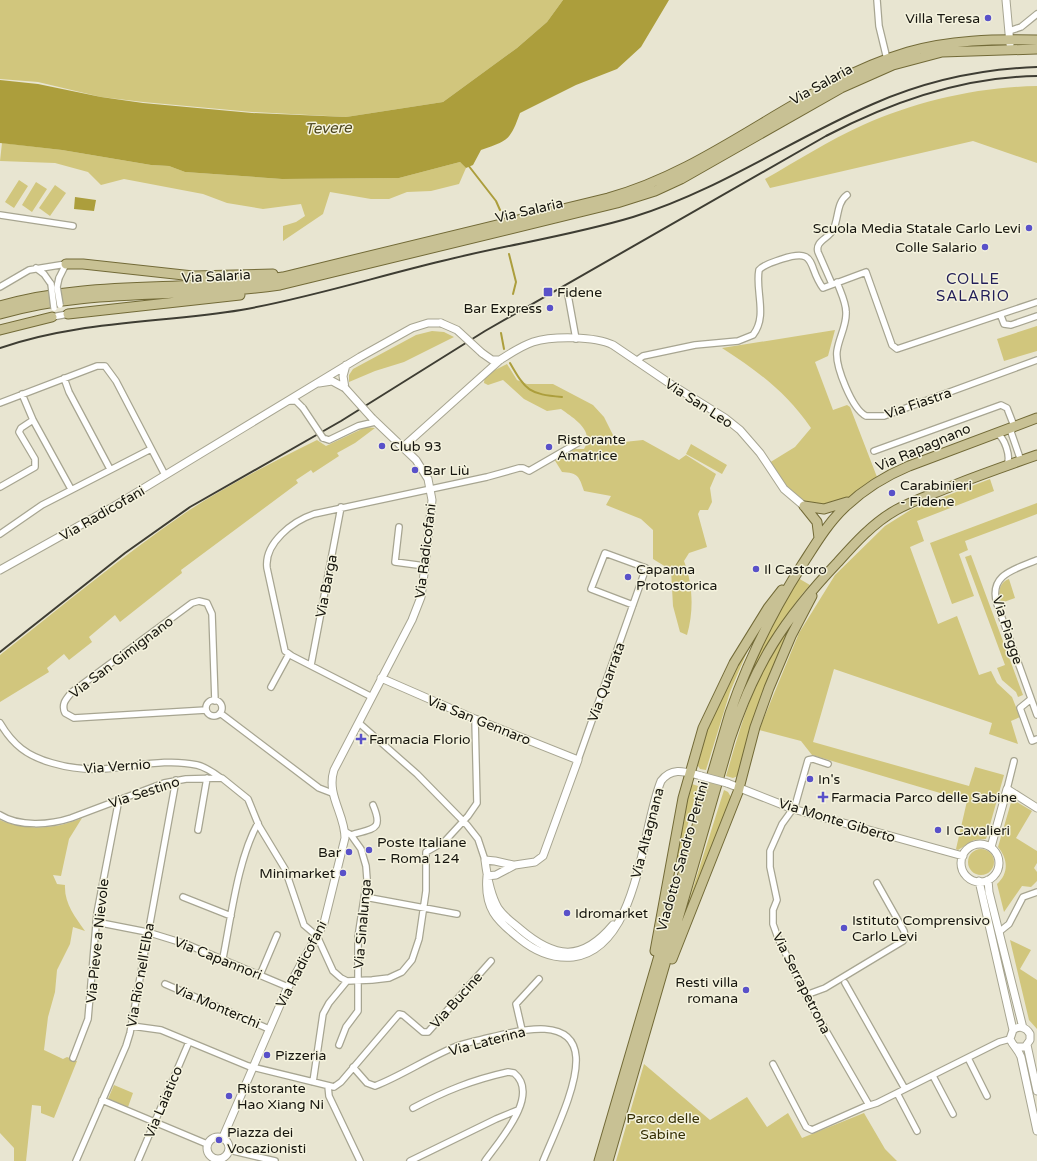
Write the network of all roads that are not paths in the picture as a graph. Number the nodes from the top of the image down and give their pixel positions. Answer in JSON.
{"nodes":[{"id":1,"x":877,"y":0,"type":"edge"},
{"id":2,"x":1006,"y":0,"type":"edge"},
{"id":3,"x":1036,"y":16,"type":"edge"},
{"id":4,"x":1010,"y":40,"type":"junction"},
{"id":5,"x":1037,"y":40,"type":"edge"},
{"id":6,"x":1037,"y":49,"type":"edge"},
{"id":7,"x":887,"y":59,"type":"junction"},
{"id":8,"x":847,"y":195,"type":"dead end"},
{"id":9,"x":0,"y":215,"type":"edge"},
{"id":10,"x":73,"y":226,"type":"dead end"},
{"id":11,"x":66,"y":264,"type":"junction"},
{"id":12,"x":36,"y":268,"type":"junction"},
{"id":13,"x":293,"y":275,"type":"junction"},
{"id":14,"x":834,"y":283,"type":"junction"},
{"id":15,"x":0,"y":287,"type":"edge"},
{"id":16,"x":264,"y":288,"type":"junction"},
{"id":17,"x":568,"y":295,"type":"dead end"},
{"id":18,"x":1037,"y":302,"type":"edge"},
{"id":19,"x":0,"y":306,"type":"edge"},
{"id":20,"x":55,"y":310,"type":"junction"},
{"id":21,"x":0,"y":314,"type":"edge"},
{"id":22,"x":68,"y":314,"type":"junction"},
{"id":23,"x":1001,"y":316,"type":"junction"},
{"id":24,"x":1037,"y":316,"type":"edge"},
{"id":25,"x":0,"y":330,"type":"edge"},
{"id":26,"x":576,"y":339,"type":"junction"},
{"id":27,"x":500,"y":360,"type":"junction"},
{"id":28,"x":1037,"y":360,"type":"edge"},
{"id":29,"x":636,"y":361,"type":"junction"},
{"id":30,"x":346,"y":365,"type":"junction"},
{"id":31,"x":333,"y":372,"type":"junction"},
{"id":32,"x":64,"y":378,"type":"junction"},
{"id":33,"x":315,"y":384,"type":"junction"},
{"id":34,"x":342,"y":384,"type":"junction"},
{"id":35,"x":22,"y":394,"type":"junction"},
{"id":36,"x":288,"y":401,"type":"junction"},
{"id":37,"x":0,"y":403,"type":"edge"},
{"id":38,"x":1037,"y":418,"type":"edge"},
{"id":39,"x":33,"y":420,"type":"junction"},
{"id":40,"x":374,"y":420,"type":"junction"},
{"id":41,"x":1014,"y":426,"type":"junction"},
{"id":42,"x":996,"y":433,"type":"junction"},
{"id":43,"x":581,"y":441,"type":"dead end"},
{"id":44,"x":403,"y":447,"type":"junction"},
{"id":45,"x":150,"y":449,"type":"junction"},
{"id":46,"x":874,"y":452,"type":"dead end"},
{"id":47,"x":1037,"y":455,"type":"edge"},
{"id":48,"x":1025,"y":459,"type":"junction"},
{"id":49,"x":1007,"y":465,"type":"junction"},
{"id":50,"x":110,"y":469,"type":"junction"},
{"id":51,"x":165,"y":476,"type":"junction"},
{"id":52,"x":0,"y":487,"type":"edge"},
{"id":53,"x":71,"y":489,"type":"junction"},
{"id":54,"x":431,"y":490,"type":"junction"},
{"id":55,"x":854,"y":498,"type":"junction"},
{"id":56,"x":804,"y":506,"type":"junction"},
{"id":57,"x":341,"y":507,"type":"junction"},
{"id":58,"x":399,"y":527,"type":"dead end"},
{"id":59,"x":0,"y":534,"type":"edge"},
{"id":60,"x":819,"y":538,"type":"junction"},
{"id":61,"x":1037,"y":560,"type":"edge"},
{"id":62,"x":425,"y":566,"type":"junction"},
{"id":63,"x":0,"y":570,"type":"edge"},
{"id":64,"x":823,"y":578,"type":"junction"},
{"id":65,"x":792,"y":582,"type":"junction"},
{"id":66,"x":634,"y":602,"type":"junction"},
{"id":67,"x":289,"y":654,"type":"junction"},
{"id":68,"x":311,"y":665,"type":"junction"},
{"id":69,"x":381,"y":678,"type":"junction"},
{"id":70,"x":271,"y":687,"type":"dead end"},
{"id":71,"x":372,"y":697,"type":"junction"},
{"id":72,"x":1031,"y":699,"type":"junction"},
{"id":73,"x":215,"y":701,"type":"junction"},
{"id":74,"x":206,"y":710,"type":"junction"},
{"id":75,"x":220,"y":713,"type":"junction"},
{"id":76,"x":1037,"y":715,"type":"edge"},
{"id":77,"x":475,"y":719,"type":"junction"},
{"id":78,"x":359,"y":723,"type":"junction"},
{"id":79,"x":0,"y":724,"type":"edge"},
{"id":80,"x":1037,"y":739,"type":"edge"},
{"id":81,"x":578,"y":760,"type":"junction"},
{"id":82,"x":1014,"y":761,"type":"dead end"},
{"id":83,"x":828,"y":764,"type":"dead end"},
{"id":84,"x":690,"y":773,"type":"junction"},
{"id":85,"x":207,"y":778,"type":"junction"},
{"id":86,"x":222,"y":778,"type":"junction"},
{"id":87,"x":176,"y":780,"type":"junction"},
{"id":88,"x":739,"y":787,"type":"junction"},
{"id":89,"x":1007,"y":789,"type":"junction"},
{"id":90,"x":332,"y":793,"type":"junction"},
{"id":91,"x":118,"y":799,"type":"junction"},
{"id":92,"x":373,"y":805,"type":"dead end"},
{"id":93,"x":1037,"y":808,"type":"edge"},
{"id":94,"x":793,"y":810,"type":"junction"},
{"id":95,"x":0,"y":815,"type":"edge"},
{"id":96,"x":464,"y":821,"type":"junction"},
{"id":97,"x":258,"y":823,"type":"junction"},
{"id":98,"x":198,"y":830,"type":"dead end"},
{"id":99,"x":344,"y":831,"type":"junction"},
{"id":100,"x":352,"y":835,"type":"junction"},
{"id":101,"x":991,"y":847,"type":"junction"},
{"id":102,"x":963,"y":856,"type":"junction"},
{"id":103,"x":485,"y":860,"type":"junction"},
{"id":104,"x":515,"y":865,"type":"junction"},
{"id":105,"x":487,"y":876,"type":"junction"},
{"id":106,"x":988,"y":880,"type":"junction"},
{"id":107,"x":978,"y":881,"type":"junction"},
{"id":108,"x":877,"y":883,"type":"dead end"},
{"id":109,"x":1037,"y":892,"type":"edge"},
{"id":110,"x":365,"y":897,"type":"junction"},
{"id":111,"x":183,"y":898,"type":"dead end"},
{"id":112,"x":423,"y":908,"type":"junction"},
{"id":113,"x":456,"y":914,"type":"dead end"},
{"id":114,"x":622,"y":914,"type":"junction"},
{"id":115,"x":231,"y":916,"type":"junction"},
{"id":116,"x":500,"y":917,"type":"junction"},
{"id":117,"x":96,"y":922,"type":"junction"},
{"id":118,"x":147,"y":932,"type":"junction"},
{"id":119,"x":999,"y":932,"type":"junction"},
{"id":120,"x":277,"y":935,"type":"dead end"},
{"id":121,"x":317,"y":936,"type":"junction"},
{"id":122,"x":223,"y":958,"type":"junction"},
{"id":123,"x":492,"y":961,"type":"dead end"},
{"id":124,"x":260,"y":975,"type":"junction"},
{"id":125,"x":539,"y":979,"type":"dead end"},
{"id":126,"x":347,"y":981,"type":"junction"},
{"id":127,"x":357,"y":981,"type":"junction"},
{"id":128,"x":845,"y":983,"type":"dead end"},
{"id":129,"x":165,"y":984,"type":"dead end"},
{"id":130,"x":654,"y":986,"type":"junction"},
{"id":131,"x":288,"y":987,"type":"junction"},
{"id":132,"x":806,"y":995,"type":"junction"},
{"id":133,"x":132,"y":1026,"type":"junction"},
{"id":134,"x":1023,"y":1028,"type":"junction"},
{"id":135,"x":269,"y":1029,"type":"junction"},
{"id":136,"x":522,"y":1030,"type":"junction"},
{"id":137,"x":1013,"y":1030,"type":"junction"},
{"id":138,"x":1010,"y":1040,"type":"junction"},
{"id":139,"x":189,"y":1042,"type":"junction"},
{"id":140,"x":339,"y":1045,"type":"dead end"},
{"id":141,"x":1027,"y":1045,"type":"junction"},
{"id":142,"x":1017,"y":1047,"type":"junction"},
{"id":143,"x":73,"y":1058,"type":"dead end"},
{"id":144,"x":968,"y":1058,"type":"junction"},
{"id":145,"x":773,"y":1064,"type":"dead end"},
{"id":146,"x":354,"y":1067,"type":"junction"},
{"id":147,"x":253,"y":1068,"type":"junction"},
{"id":148,"x":933,"y":1076,"type":"junction"},
{"id":149,"x":1036,"y":1079,"type":"edge"},
{"id":150,"x":313,"y":1082,"type":"junction"},
{"id":151,"x":328,"y":1086,"type":"junction"},
{"id":152,"x":905,"y":1089,"type":"junction"},
{"id":153,"x":1037,"y":1091,"type":"edge"},
{"id":154,"x":897,"y":1093,"type":"junction"},
{"id":155,"x":987,"y":1096,"type":"dead end"},
{"id":156,"x":102,"y":1100,"type":"junction"},
{"id":157,"x":869,"y":1105,"type":"junction"},
{"id":158,"x":413,"y":1108,"type":"dead end"},
{"id":159,"x":518,"y":1110,"type":"junction"},
{"id":160,"x":953,"y":1114,"type":"dead end"},
{"id":161,"x":155,"y":1121,"type":"junction"},
{"id":162,"x":917,"y":1131,"type":"dead end"},
{"id":163,"x":1037,"y":1131,"type":"edge"},
{"id":164,"x":223,"y":1137,"type":"junction"},
{"id":165,"x":207,"y":1144,"type":"junction"},
{"id":166,"x":229,"y":1150,"type":"junction"},
{"id":167,"x":212,"y":1159,"type":"edge"},
{"id":168,"x":76,"y":1161,"type":"edge"},
{"id":169,"x":138,"y":1161,"type":"edge"},
{"id":170,"x":275,"y":1161,"type":"edge"},
{"id":171,"x":360,"y":1161,"type":"edge"},
{"id":172,"x":410,"y":1161,"type":"edge"},
{"id":173,"x":485,"y":1161,"type":"edge"},
{"id":174,"x":543,"y":1161,"type":"edge"},
{"id":175,"x":599,"y":1161,"type":"edge"},
{"id":176,"x":608,"y":1161,"type":"edge"}],
"edges":[{"from":1,"to":7,"type":"street"},
{"from":2,"to":4,"type":"street"},
{"from":3,"to":4,"type":"street"},
{"from":4,"to":5,"type":"main road","name":"Via Salaria"},
{"from":4,"to":6,"type":"main road","name":"Via Salaria"},
{"from":4,"to":7,"type":"main road","name":"Via Salaria"},
{"from":4,"to":16,"type":"main road","name":"Via Salaria"},
{"from":7,"to":13,"type":"main road","name":"Via Salaria"},
{"from":8,"to":14,"type":"street","name":"Via Fiastra"},
{"from":9,"to":10,"type":"street"},
{"from":11,"to":12,"type":"street"},
{"from":11,"to":13,"type":"main road"},
{"from":11,"to":20,"type":"street","bridge":true},
{"from":12,"to":15,"type":"street"},
{"from":12,"to":20,"type":"street","bridge":true},
{"from":13,"to":19,"type":"main road","name":"Via Salaria"},
{"from":14,"to":23,"type":"street"},
{"from":14,"to":28,"type":"street","name":"Via Fiastra"},
{"from":14,"to":29,"type":"street"},
{"from":16,"to":21,"type":"main road","name":"Via Salaria"},
{"from":16,"to":22,"type":"main road"},
{"from":17,"to":26,"type":"street"},
{"from":18,"to":23,"type":"street"},
{"from":20,"to":22,"type":"street"},
{"from":20,"to":22,"type":"street"},
{"from":20,"to":25,"type":"main road"},
{"from":23,"to":24,"type":"street"},
{"from":26,"to":27,"type":"street","name":"Via San Leo"},
{"from":26,"to":29,"type":"street","name":"Via San Leo"},
{"from":27,"to":30,"type":"street","name":"Via Radicofani","bridge":true},
{"from":27,"to":44,"type":"street","name":"Via San Leo"},
{"from":29,"to":56,"type":"street","name":"Via San Leo"},
{"from":30,"to":31,"type":"street","name":"Via Radicofani"},
{"from":30,"to":34,"type":"street"},
{"from":31,"to":33,"type":"street","name":"Via Radicofani"},
{"from":31,"to":34,"type":"street","name":"Via Radicofani"},
{"from":32,"to":35,"type":"street"},
{"from":32,"to":45,"type":"street"},
{"from":32,"to":50,"type":"street"},
{"from":33,"to":34,"type":"street"},
{"from":33,"to":36,"type":"street","name":"Via Radicofani"},
{"from":34,"to":40,"type":"street","name":"Via Radicofani","bridge":true},
{"from":35,"to":37,"type":"street"},
{"from":35,"to":39,"type":"street"},
{"from":36,"to":40,"type":"street","bridge":true},
{"from":36,"to":51,"type":"street","name":"Via Radicofani"},
{"from":38,"to":41,"type":"main road","name":"Via Rapagnano"},
{"from":39,"to":52,"type":"street"},
{"from":39,"to":53,"type":"street"},
{"from":40,"to":44,"type":"street","name":"Via Radicofani"},
{"from":41,"to":42,"type":"main road","name":"Via Rapagnano"},
{"from":41,"to":46,"type":"street"},
{"from":41,"to":48,"type":"street"},
{"from":42,"to":49,"type":"street"},
{"from":42,"to":55,"type":"main road","name":"Via Rapagnano"},
{"from":43,"to":54,"type":"street"},
{"from":44,"to":54,"type":"street","name":"Via Radicofani"},
{"from":45,"to":50,"type":"street"},
{"from":45,"to":51,"type":"street"},
{"from":47,"to":48,"type":"main road"},
{"from":48,"to":49,"type":"main road"},
{"from":49,"to":64,"type":"main road"},
{"from":50,"to":53,"type":"street"},
{"from":51,"to":63,"type":"street","name":"Via Radicofani"},
{"from":53,"to":59,"type":"street"},
{"from":54,"to":57,"type":"street"},
{"from":54,"to":62,"type":"street","name":"Via Radicofani"},
{"from":55,"to":56,"type":"main road"},
{"from":55,"to":60,"type":"main road","name":"Via Rapagnano"},
{"from":56,"to":60,"type":"main road"},
{"from":57,"to":67,"type":"street"},
{"from":57,"to":68,"type":"street","name":"Via Barga"},
{"from":58,"to":62,"type":"street"},
{"from":60,"to":65,"type":"main road","name":"Via Rapagnano"},
{"from":61,"to":72,"type":"street","name":"Via Piagge"},
{"from":62,"to":69,"type":"street","name":"Via Radicofani"},
{"from":64,"to":88,"type":"main road"},
{"from":64,"to":130,"type":"main road","name":"Viadotto Sandro Pertini"},
{"from":65,"to":84,"type":"main road"},
{"from":65,"to":130,"type":"main road","name":"Viadotto Sandro Pertini"},
{"from":66,"to":66,"type":"street","name":"Via Quarrata"},
{"from":66,"to":81,"type":"street","name":"Via Quarrata"},
{"from":67,"to":68,"type":"street"},
{"from":67,"to":70,"type":"street"},
{"from":68,"to":71,"type":"street"},
{"from":69,"to":71,"type":"street","name":"Via Radicofani"},
{"from":69,"to":77,"type":"street","name":"Via San Gennaro"},
{"from":71,"to":78,"type":"street","name":"Via Radicofani"},
{"from":72,"to":76,"type":"street","name":"Via Piagge"},
{"from":72,"to":80,"type":"street"},
{"from":73,"to":74,"type":"street"},
{"from":73,"to":74,"type":"street","name":"Via San Gimignano"},
{"from":73,"to":75,"type":"street"},
{"from":74,"to":75,"type":"street"},
{"from":75,"to":90,"type":"street"},
{"from":77,"to":81,"type":"street","name":"Via San Gennaro"},
{"from":77,"to":96,"type":"street"},
{"from":78,"to":90,"type":"street","name":"Via Radicofani"},
{"from":78,"to":96,"type":"street"},
{"from":79,"to":86,"type":"street","name":"Via Vernio"},
{"from":81,"to":104,"type":"street"},
{"from":82,"to":89,"type":"street"},
{"from":83,"to":94,"type":"street","name":"Via Serrapetrona"},
{"from":84,"to":88,"type":"street","name":"Via Monte Giberto","bridge":true},
{"from":84,"to":114,"type":"street","name":"Via Altagnana"},
{"from":84,"to":130,"type":"main road"},
{"from":85,"to":86,"type":"street","name":"Via Sestino"},
{"from":85,"to":87,"type":"street","name":"Via Sestino"},
{"from":85,"to":98,"type":"street"},
{"from":86,"to":97,"type":"street"},
{"from":87,"to":91,"type":"street","name":"Via Sestino"},
{"from":87,"to":118,"type":"street","name":"Via Rio nell'Elba"},
{"from":88,"to":94,"type":"street","name":"Via Monte Giberto"},
{"from":88,"to":130,"type":"main road"},
{"from":89,"to":93,"type":"street"},
{"from":89,"to":101,"type":"street"},
{"from":90,"to":99,"type":"street","name":"Via Radicofani"},
{"from":91,"to":95,"type":"street","name":"Via Sestino"},
{"from":91,"to":117,"type":"street","name":"Via Pieve a Nievole"},
{"from":92,"to":100,"type":"street"},
{"from":94,"to":102,"type":"street","name":"Via Monte Giberto"},
{"from":94,"to":132,"type":"street","name":"Via Serrapetrona"},
{"from":96,"to":103,"type":"street"},
{"from":96,"to":112,"type":"street"},
{"from":97,"to":115,"type":"street"},
{"from":97,"to":121,"type":"street"},
{"from":99,"to":100,"type":"street"},
{"from":99,"to":121,"type":"street","name":"Via Radicofani"},
{"from":100,"to":110,"type":"street","name":"Via Sinalunga"},
{"from":101,"to":102,"type":"street"},
{"from":101,"to":106,"type":"street"},
{"from":102,"to":107,"type":"street"},
{"from":103,"to":104,"type":"street"},
{"from":103,"to":105,"type":"street"},
{"from":104,"to":105,"type":"street"},
{"from":105,"to":116,"type":"street","name":"Via Altagnana"},
{"from":106,"to":107,"type":"street"},
{"from":106,"to":119,"type":"street"},
{"from":107,"to":137,"type":"street"},
{"from":108,"to":132,"type":"street"},
{"from":109,"to":119,"type":"street"},
{"from":110,"to":112,"type":"street"},
{"from":110,"to":127,"type":"street","name":"Via Sinalunga"},
{"from":111,"to":115,"type":"street"},
{"from":112,"to":113,"type":"street"},
{"from":112,"to":127,"type":"street"},
{"from":114,"to":116,"type":"street","name":"Via Altagnana"},
{"from":114,"to":116,"type":"street","name":"Via Altagnana"},
{"from":115,"to":122,"type":"street"},
{"from":117,"to":118,"type":"street","name":"Via Capannori"},
{"from":117,"to":143,"type":"street","name":"Via Pieve a Nievole"},
{"from":118,"to":122,"type":"street","name":"Via Capannori"},
{"from":118,"to":133,"type":"street","name":"Via Rio nell'Elba"},
{"from":119,"to":134,"type":"street"},
{"from":120,"to":124,"type":"street"},
{"from":121,"to":126,"type":"street"},
{"from":121,"to":131,"type":"street","name":"Via Radicofani"},
{"from":122,"to":124,"type":"street","name":"Via Capannori"},
{"from":123,"to":146,"type":"street","name":"Via Bucine"},
{"from":124,"to":131,"type":"street","name":"Via Capannori"},
{"from":125,"to":136,"type":"street"},
{"from":126,"to":127,"type":"street"},
{"from":126,"to":150,"type":"street"},
{"from":127,"to":140,"type":"street","name":"Via Sinalunga"},
{"from":128,"to":152,"type":"street"},
{"from":129,"to":135,"type":"street","name":"Via Monterchi"},
{"from":130,"to":175,"type":"main road","name":"Viadotto Sandro Pertini"},
{"from":130,"to":176,"type":"main road","name":"Viadotto Sandro Pertini"},
{"from":131,"to":135,"type":"street","name":"Via Radicofani"},
{"from":132,"to":157,"type":"street","name":"Via Serrapetrona"},
{"from":133,"to":139,"type":"street"},
{"from":133,"to":156,"type":"street","name":"Via Rio nell'Elba"},
{"from":134,"to":137,"type":"street"},
{"from":134,"to":141,"type":"street"},
{"from":135,"to":147,"type":"street","name":"Via Radicofani"},
{"from":136,"to":146,"type":"street","name":"Via Laterina"},
{"from":136,"to":174,"type":"street","name":"Via Laterina"},
{"from":137,"to":138,"type":"street"},
{"from":138,"to":142,"type":"street"},
{"from":138,"to":144,"type":"street"},
{"from":139,"to":147,"type":"street"},
{"from":139,"to":161,"type":"street","name":"Via Laiatico"},
{"from":141,"to":142,"type":"street"},
{"from":141,"to":149,"type":"street"},
{"from":142,"to":163,"type":"street"},
{"from":144,"to":148,"type":"street"},
{"from":144,"to":155,"type":"street"},
{"from":145,"to":157,"type":"street"},
{"from":146,"to":151,"type":"street"},
{"from":147,"to":150,"type":"street"},
{"from":147,"to":164,"type":"street","name":"Via Radicofani"},
{"from":148,"to":152,"type":"street"},
{"from":148,"to":160,"type":"street"},
{"from":149,"to":153,"type":"street"},
{"from":150,"to":151,"type":"street"},
{"from":151,"to":171,"type":"street"},
{"from":152,"to":154,"type":"street"},
{"from":154,"to":157,"type":"street"},
{"from":154,"to":162,"type":"street"},
{"from":156,"to":161,"type":"street"},
{"from":156,"to":168,"type":"street","name":"Via Rio nell'Elba"},
{"from":158,"to":159,"type":"street"},
{"from":159,"to":172,"type":"street"},
{"from":159,"to":173,"type":"street"},
{"from":161,"to":165,"type":"street"},
{"from":161,"to":169,"type":"street","name":"Via Laiatico"},
{"from":164,"to":165,"type":"street"},
{"from":164,"to":166,"type":"street"},
{"from":165,"to":167,"type":"street"},
{"from":166,"to":167,"type":"street"},
{"from":166,"to":170,"type":"street"}]}
